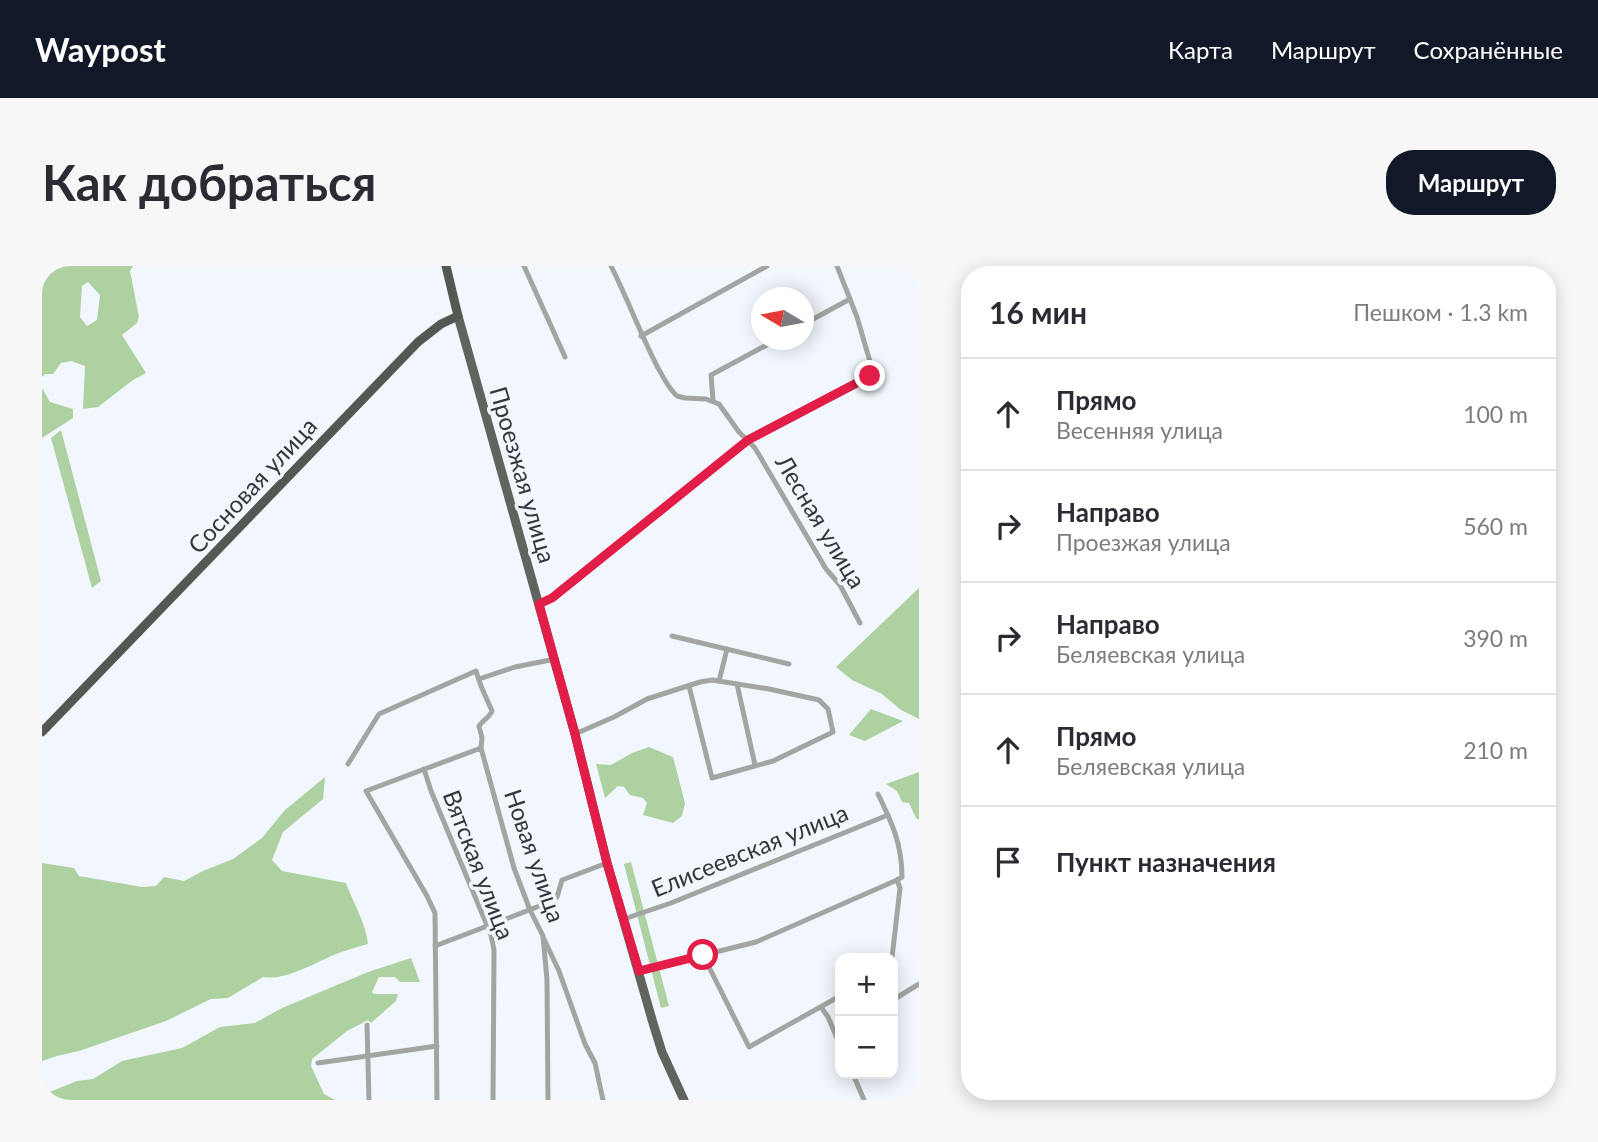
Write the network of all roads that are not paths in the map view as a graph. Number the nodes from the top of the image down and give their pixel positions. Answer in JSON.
{"nodes":[{"id":1,"x":446,"y":266,"type":"edge"},
{"id":2,"x":524,"y":266,"type":"edge"},
{"id":3,"x":767,"y":266,"type":"edge"},
{"id":4,"x":837,"y":266,"type":"edge"},
{"id":5,"x":614,"y":267,"type":"edge"},
{"id":6,"x":850,"y":299,"type":"junction"},
{"id":7,"x":458,"y":316,"type":"junction"},
{"id":8,"x":814,"y":318,"type":"edge"},
{"id":9,"x":641,"y":336,"type":"junction"},
{"id":10,"x":757,"y":350,"type":"edge"},
{"id":11,"x":565,"y":357,"type":"dead end"},
{"id":12,"x":713,"y":400,"type":"junction"},
{"id":13,"x":747,"y":442,"type":"junction"},
{"id":14,"x":539,"y":604,"type":"junction"},
{"id":15,"x":860,"y":623,"type":"dead end"},
{"id":16,"x":672,"y":636,"type":"dead end"},
{"id":17,"x":727,"y":649,"type":"junction"},
{"id":18,"x":555,"y":659,"type":"junction"},
{"id":19,"x":789,"y":664,"type":"dead end"},
{"id":20,"x":479,"y":679,"type":"junction"},
{"id":21,"x":719,"y":681,"type":"junction"},
{"id":22,"x":737,"y":684,"type":"junction"},
{"id":23,"x":690,"y":685,"type":"junction"},
{"id":24,"x":42,"y":732,"type":"edge"},
{"id":25,"x":575,"y":734,"type":"junction"},
{"id":26,"x":481,"y":748,"type":"junction"},
{"id":27,"x":348,"y":764,"type":"dead end"},
{"id":28,"x":755,"y":765,"type":"junction"},
{"id":29,"x":424,"y":769,"type":"junction"},
{"id":30,"x":878,"y":794,"type":"dead end"},
{"id":31,"x":888,"y":815,"type":"junction"},
{"id":32,"x":607,"y":863,"type":"junction"},
{"id":33,"x":897,"y":880,"type":"junction"},
{"id":34,"x":530,"y":910,"type":"junction"},
{"id":35,"x":624,"y":919,"type":"junction"},
{"id":36,"x":487,"y":925,"type":"junction"},
{"id":37,"x":543,"y":936,"type":"junction"},
{"id":38,"x":435,"y":946,"type":"junction"},
{"id":39,"x":893,"y":953,"type":"edge"},
{"id":40,"x":703,"y":955,"type":"junction"},
{"id":41,"x":639,"y":971,"type":"junction"},
{"id":42,"x":919,"y":984,"type":"edge"},
{"id":43,"x":898,"y":997,"type":"edge"},
{"id":44,"x":835,"y":999,"type":"edge"},
{"id":45,"x":821,"y":1007,"type":"junction"},
{"id":46,"x":367,"y":1025,"type":"dead end"},
{"id":47,"x":835,"y":1028,"type":"edge"},
{"id":48,"x":437,"y":1046,"type":"junction"},
{"id":49,"x":367,"y":1056,"type":"junction"},
{"id":50,"x":318,"y":1063,"type":"dead end"},
{"id":51,"x":855,"y":1079,"type":"edge"},
{"id":52,"x":369,"y":1100,"type":"edge"},
{"id":53,"x":437,"y":1100,"type":"edge"},
{"id":54,"x":493,"y":1100,"type":"edge"},
{"id":55,"x":548,"y":1100,"type":"edge"},
{"id":56,"x":603,"y":1100,"type":"edge"},
{"id":57,"x":684,"y":1100,"type":"edge"},
{"id":58,"x":864,"y":1100,"type":"edge"}],
"edges":[{"from":1,"to":7,"type":"highway"},
{"from":2,"to":11,"type":"street"},
{"from":3,"to":9,"type":"street"},
{"from":4,"to":6,"type":"street"},
{"from":5,"to":9,"type":"street"},
{"from":6,"to":8,"type":"street"},
{"from":6,"to":13,"type":"street"},
{"from":7,"to":14,"type":"main road","name":"Проезжая улица"},
{"from":7,"to":24,"type":"highway","name":"Сосновая улица"},
{"from":9,"to":12,"type":"street"},
{"from":10,"to":12,"type":"street"},
{"from":12,"to":13,"type":"street","name":"Лесная улица"},
{"from":13,"to":14,"type":"street"},
{"from":13,"to":15,"type":"street","name":"Лесная улица"},
{"from":14,"to":18,"type":"main road","name":"Проезжая улица"},
{"from":16,"to":17,"type":"street"},
{"from":17,"to":19,"type":"street"},
{"from":17,"to":21,"type":"street"},
{"from":18,"to":20,"type":"street"},
{"from":18,"to":25,"type":"main road","name":"Проезжая улица"},
{"from":20,"to":26,"type":"street"},
{"from":20,"to":27,"type":"street"},
{"from":21,"to":22,"type":"street"},
{"from":21,"to":23,"type":"street"},
{"from":22,"to":28,"type":"street"},
{"from":22,"to":28,"type":"street"},
{"from":23,"to":25,"type":"street"},
{"from":23,"to":28,"type":"street"},
{"from":25,"to":32,"type":"main road","name":"Проезжая улица"},
{"from":26,"to":29,"type":"street"},
{"from":26,"to":34,"type":"street","name":"Новая улица"},
{"from":29,"to":36,"type":"street","name":"Вятская улица"},
{"from":29,"to":38,"type":"street"},
{"from":30,"to":31,"type":"street"},
{"from":31,"to":33,"type":"street"},
{"from":31,"to":35,"type":"street","name":"Елисеевская улица"},
{"from":32,"to":34,"type":"street"},
{"from":32,"to":35,"type":"main road","name":"Проезжая улица"},
{"from":33,"to":39,"type":"street"},
{"from":33,"to":40,"type":"street"},
{"from":34,"to":36,"type":"street"},
{"from":34,"to":37,"type":"street","name":"Новая улица"},
{"from":35,"to":41,"type":"main road","name":"Проезжая улица"},
{"from":36,"to":38,"type":"street"},
{"from":36,"to":54,"type":"street","name":"Вятская улица"},
{"from":37,"to":55,"type":"street","name":"Новая улица"},
{"from":37,"to":56,"type":"street"},
{"from":38,"to":48,"type":"street"},
{"from":40,"to":41,"type":"street"},
{"from":40,"to":45,"type":"street"},
{"from":41,"to":57,"type":"main road","name":"Проезжая улица"},
{"from":42,"to":43,"type":"street"},
{"from":44,"to":45,"type":"street"},
{"from":45,"to":47,"type":"street"},
{"from":46,"to":49,"type":"street"},
{"from":48,"to":49,"type":"street"},
{"from":48,"to":53,"type":"street"},
{"from":49,"to":50,"type":"street"},
{"from":49,"to":52,"type":"street"},
{"from":51,"to":58,"type":"street"}]}
